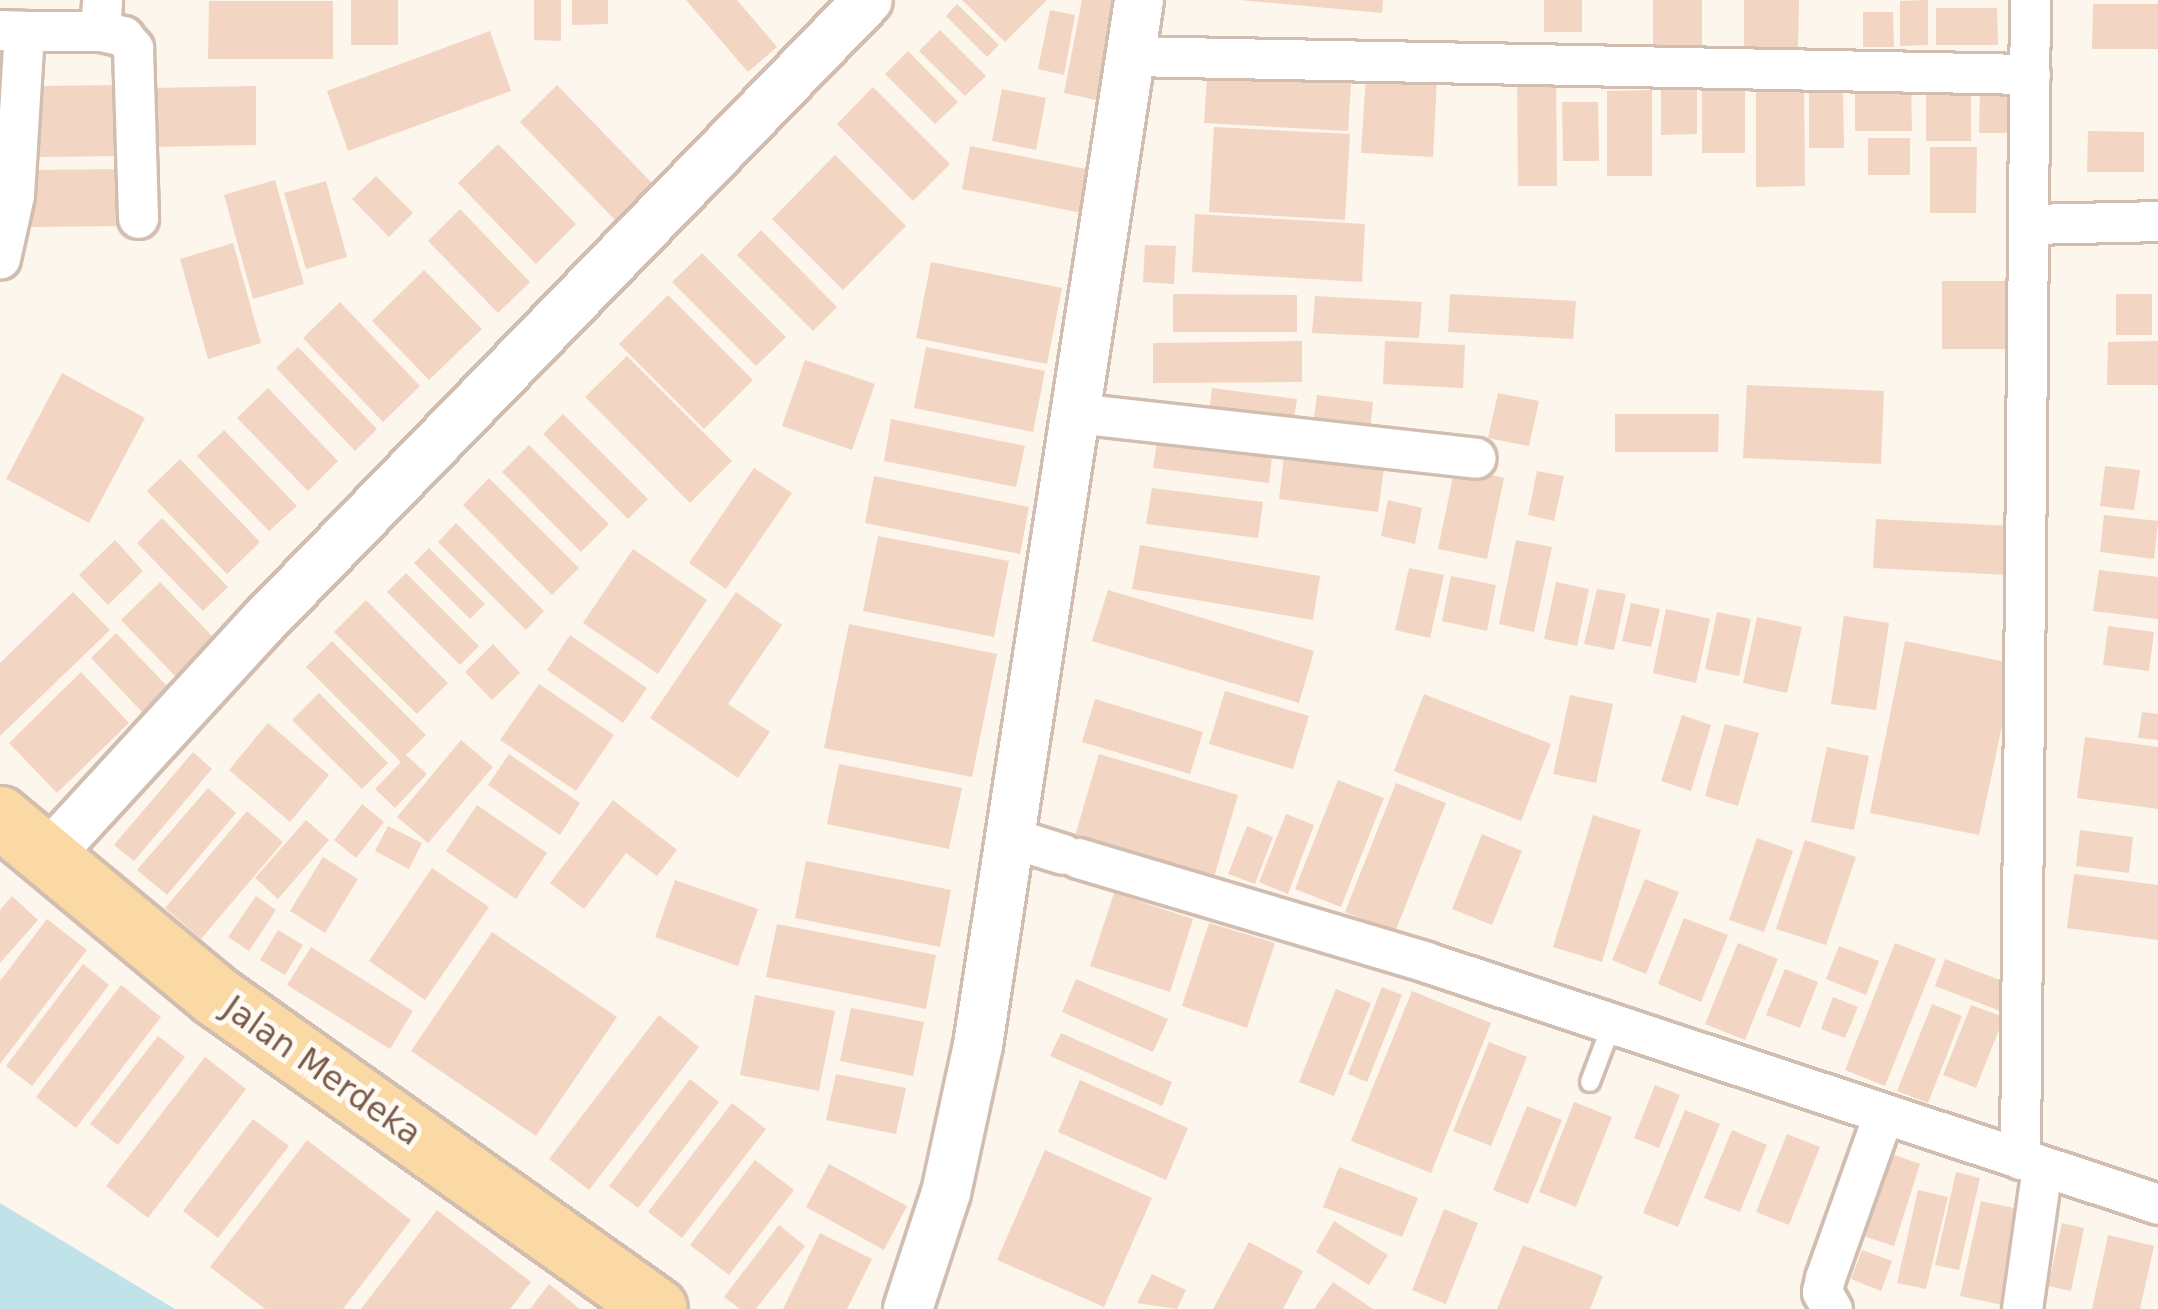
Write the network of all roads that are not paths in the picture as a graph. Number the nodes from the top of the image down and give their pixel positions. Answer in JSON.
{"nodes":[{"id":1,"x":868,"y":0,"type":"edge"},
{"id":2,"x":1139,"y":0,"type":"edge"},
{"id":3,"x":2030,"y":0,"type":"edge"},
{"id":4,"x":101,"y":16,"type":"edge"},
{"id":5,"x":12,"y":31,"type":"edge"},
{"id":6,"x":1130,"y":56,"type":"junction"},
{"id":7,"x":2030,"y":74,"type":"junction"},
{"id":8,"x":138,"y":218,"type":"dead end"},
{"id":9,"x":2158,"y":221,"type":"edge"},
{"id":10,"x":2030,"y":224,"type":"junction"},
{"id":11,"x":0,"y":258,"type":"edge"},
{"id":12,"x":1076,"y":413,"type":"junction"},
{"id":13,"x":1475,"y":458,"type":"dead end"},
{"id":14,"x":0,"y":817,"type":"edge"},
{"id":15,"x":1012,"y":838,"type":"junction"},
{"id":16,"x":23,"y":859,"type":"edge"},
{"id":17,"x":1612,"y":1024,"type":"junction"},
{"id":18,"x":1589,"y":1082,"type":"dead end"},
{"id":19,"x":1883,"y":1115,"type":"junction"},
{"id":20,"x":2031,"y":1163,"type":"junction"},
{"id":21,"x":2158,"y":1204,"type":"edge"},
{"id":22,"x":620,"y":1303,"type":"edge"},
{"id":23,"x":908,"y":1309,"type":"edge"},
{"id":24,"x":1832,"y":1309,"type":"edge"},
{"id":25,"x":2022,"y":1309,"type":"edge"}],
"edges":[{"from":1,"to":16,"type":"street"},
{"from":2,"to":6,"type":"street"},
{"from":3,"to":7,"type":"street"},
{"from":4,"to":5,"type":"street"},
{"from":4,"to":8,"type":"street"},
{"from":5,"to":11,"type":"street"},
{"from":6,"to":7,"type":"street"},
{"from":6,"to":12,"type":"street"},
{"from":7,"to":10,"type":"street"},
{"from":9,"to":10,"type":"street"},
{"from":10,"to":20,"type":"street"},
{"from":12,"to":13,"type":"street"},
{"from":12,"to":15,"type":"street"},
{"from":14,"to":16,"type":"main road","name":"Jalan Merdeka"},
{"from":15,"to":17,"type":"street"},
{"from":15,"to":23,"type":"street"},
{"from":16,"to":22,"type":"main road","name":"Jalan Merdeka"},
{"from":17,"to":18,"type":"lane"},
{"from":17,"to":19,"type":"street"},
{"from":19,"to":20,"type":"street"},
{"from":19,"to":24,"type":"street"},
{"from":20,"to":21,"type":"street"},
{"from":20,"to":25,"type":"street"}]}
